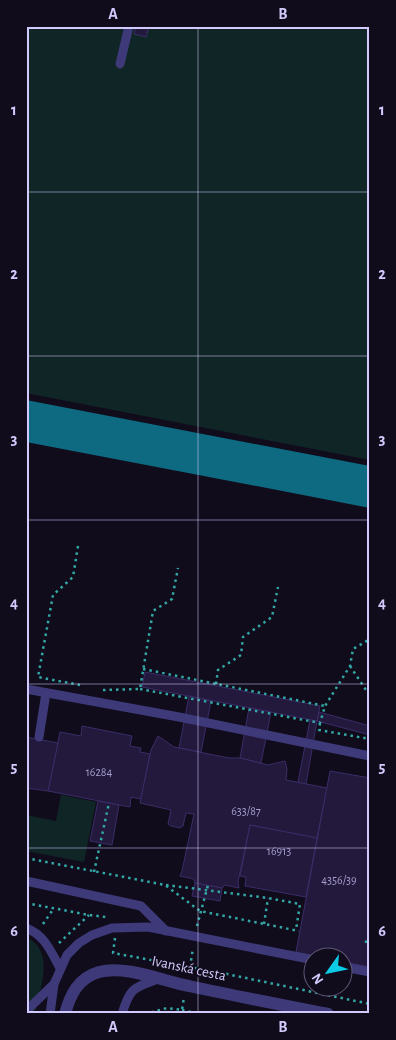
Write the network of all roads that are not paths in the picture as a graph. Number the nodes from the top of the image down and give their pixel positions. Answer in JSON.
{"nodes":[{"id":1,"x":130,"y":26,"type":"edge"},
{"id":2,"x":120,"y":64,"type":"dead end"},
{"id":3,"x":26,"y":689,"type":"edge"},
{"id":4,"x":46,"y":693,"type":"junction"},
{"id":5,"x":38,"y":737,"type":"dead end"},
{"id":6,"x":370,"y":756,"type":"edge"},
{"id":7,"x":26,"y":882,"type":"edge"},
{"id":8,"x":26,"y":928,"type":"edge"},
{"id":9,"x":166,"y":931,"type":"junction"},
{"id":10,"x":304,"y":958,"type":"edge"},
{"id":11,"x":60,"y":968,"type":"junction"},
{"id":12,"x":354,"y":969,"type":"edge"},
{"id":13,"x":370,"y":972,"type":"edge"},
{"id":14,"x":159,"y":979,"type":"junction"},
{"id":15,"x":54,"y":984,"type":"junction"},
{"id":16,"x":26,"y":1011,"type":"edge"},
{"id":17,"x":50,"y":1014,"type":"edge"},
{"id":18,"x":65,"y":1014,"type":"edge"},
{"id":19,"x":122,"y":1014,"type":"edge"},
{"id":20,"x":328,"y":1014,"type":"edge"}],
"edges":[{"from":1,"to":2,"type":"lane"},
{"from":3,"to":4,"type":"lane"},
{"from":4,"to":5,"type":"lane"},
{"from":4,"to":6,"type":"lane"},
{"from":7,"to":9,"type":"lane"},
{"from":8,"to":11,"type":"lane"},
{"from":9,"to":10,"type":"lane"},
{"from":9,"to":11,"type":"lane"},
{"from":11,"to":15,"type":"lane"},
{"from":12,"to":13,"type":"lane"},
{"from":14,"to":18,"type":"street","name":"Ivanská cesta"},
{"from":14,"to":19,"type":"lane"},
{"from":14,"to":20,"type":"street","name":"Ivanská cesta"},
{"from":15,"to":16,"type":"lane"},
{"from":15,"to":17,"type":"lane"}]}
